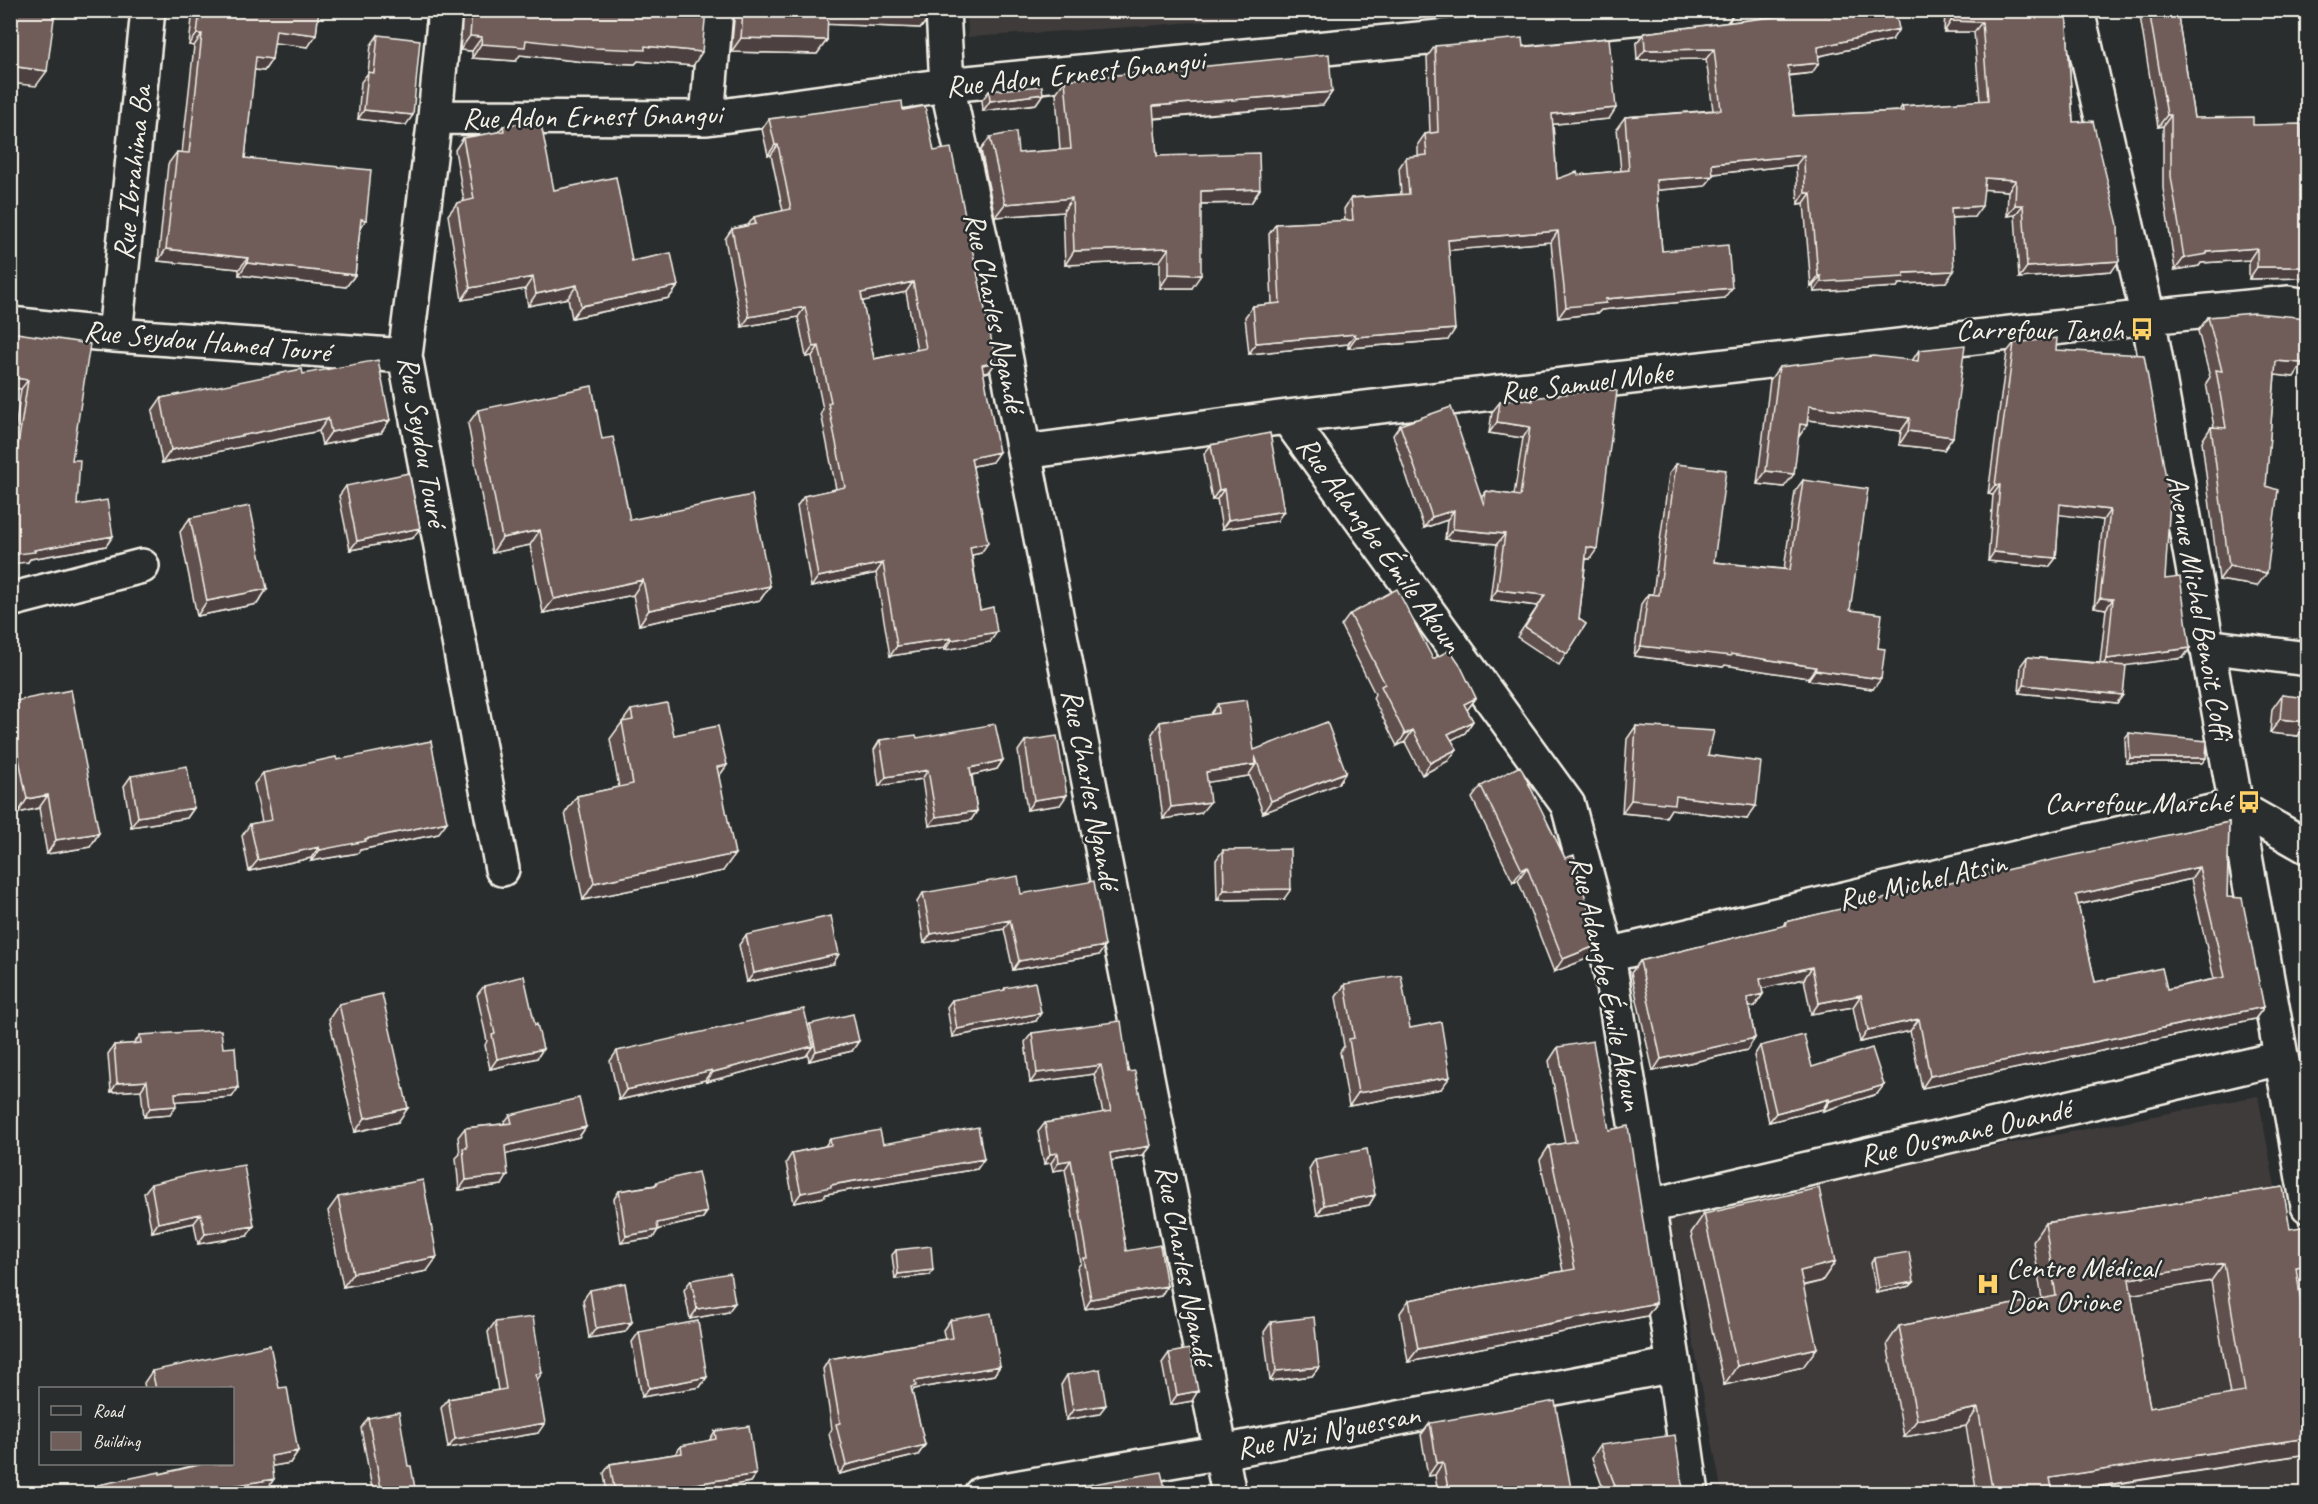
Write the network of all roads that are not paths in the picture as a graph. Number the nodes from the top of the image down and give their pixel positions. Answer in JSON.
{"nodes":[{"id":1,"x":148,"y":10,"type":"edge"},
{"id":2,"x":446,"y":10,"type":"edge"},
{"id":3,"x":716,"y":10,"type":"edge"},
{"id":4,"x":943,"y":10,"type":"edge"},
{"id":5,"x":1715,"y":10,"type":"edge"},
{"id":6,"x":2077,"y":10,"type":"edge"},
{"id":7,"x":947,"y":85,"type":"junction"},
{"id":8,"x":435,"y":117,"type":"junction"},
{"id":9,"x":707,"y":118,"type":"junction"},
{"id":10,"x":2307,"y":306,"type":"edge"},
{"id":11,"x":2148,"y":317,"type":"junction"},
{"id":12,"x":10,"y":324,"type":"edge"},
{"id":13,"x":115,"y":335,"type":"junction"},
{"id":14,"x":405,"y":356,"type":"junction"},
{"id":15,"x":1287,"y":417,"type":"junction"},
{"id":16,"x":1024,"y":452,"type":"junction"},
{"id":17,"x":142,"y":566,"type":"dead end"},
{"id":18,"x":10,"y":600,"type":"edge"},
{"id":19,"x":2206,"y":646,"type":"junction"},
{"id":20,"x":2307,"y":659,"type":"edge"},
{"id":21,"x":2236,"y":806,"type":"junction"},
{"id":22,"x":2307,"y":847,"type":"edge"},
{"id":23,"x":502,"y":869,"type":"dead end"},
{"id":24,"x":1608,"y":955,"type":"junction"},
{"id":25,"x":2281,"y":1058,"type":"junction"},
{"id":26,"x":2306,"y":1187,"type":"edge"},
{"id":27,"x":1649,"y":1206,"type":"junction"},
{"id":28,"x":1674,"y":1365,"type":"junction"},
{"id":29,"x":1222,"y":1452,"type":"junction"},
{"id":30,"x":981,"y":1494,"type":"edge"},
{"id":31,"x":1229,"y":1494,"type":"edge"},
{"id":32,"x":1692,"y":1494,"type":"edge"}],
"edges":[{"from":1,"to":13,"type":"street","name":"Rue Ibrahima Ba"},
{"from":2,"to":8,"type":"street","name":"Rue Seydou Touré"},
{"from":3,"to":9,"type":"street"},
{"from":4,"to":7,"type":"street","name":"Rue Charles Ngandé"},
{"from":5,"to":7,"type":"street","name":"Rue Adon Ernest Gnangui"},
{"from":6,"to":11,"type":"street","name":"Avenue Michel Benoit Coffi"},
{"from":7,"to":9,"type":"street","name":"Rue Adon Ernest Gnangui"},
{"from":7,"to":16,"type":"street","name":"Rue Charles Ngandé"},
{"from":8,"to":9,"type":"street","name":"Rue Adon Ernest Gnangui"},
{"from":8,"to":14,"type":"street","name":"Rue Seydou Touré"},
{"from":10,"to":11,"type":"street","name":"Rue Samuel Moke"},
{"from":11,"to":15,"type":"street","name":"Rue Samuel Moke"},
{"from":11,"to":19,"type":"street","name":"Avenue Michel Benoit Coffi"},
{"from":12,"to":13,"type":"street","name":"Rue Seydou Hamed Touré"},
{"from":13,"to":14,"type":"street","name":"Rue Seydou Hamed Touré"},
{"from":14,"to":23,"type":"street","name":"Rue Seydou Touré"},
{"from":15,"to":16,"type":"street","name":"Rue Samuel Moke"},
{"from":15,"to":24,"type":"street","name":"Rue Adangbe Émile Akoun"},
{"from":16,"to":29,"type":"street","name":"Rue Charles Ngandé"},
{"from":17,"to":18,"type":"street"},
{"from":19,"to":20,"type":"street"},
{"from":19,"to":21,"type":"street","name":"Avenue Michel Benoit Coffi"},
{"from":21,"to":22,"type":"street"},
{"from":21,"to":24,"type":"street","name":"Rue Michel Atsin"},
{"from":21,"to":25,"type":"street","name":"Avenue Michel Benoit Coffi"},
{"from":24,"to":27,"type":"street","name":"Rue Adangbe Émile Akoun"},
{"from":25,"to":26,"type":"street","name":"Avenue Michel Benoit Coffi"},
{"from":25,"to":27,"type":"street","name":"Rue Ousmane Ouandé"},
{"from":27,"to":28,"type":"street","name":"Rue Adangbe Émile Akoun"},
{"from":28,"to":29,"type":"street","name":"Rue N'zi N'guessan"},
{"from":28,"to":32,"type":"street","name":"Rue Adangbe Émile Akoun"},
{"from":29,"to":30,"type":"street","name":"Rue N'zi N'guessan"},
{"from":29,"to":31,"type":"street","name":"Rue Charles Ngandé"}]}
